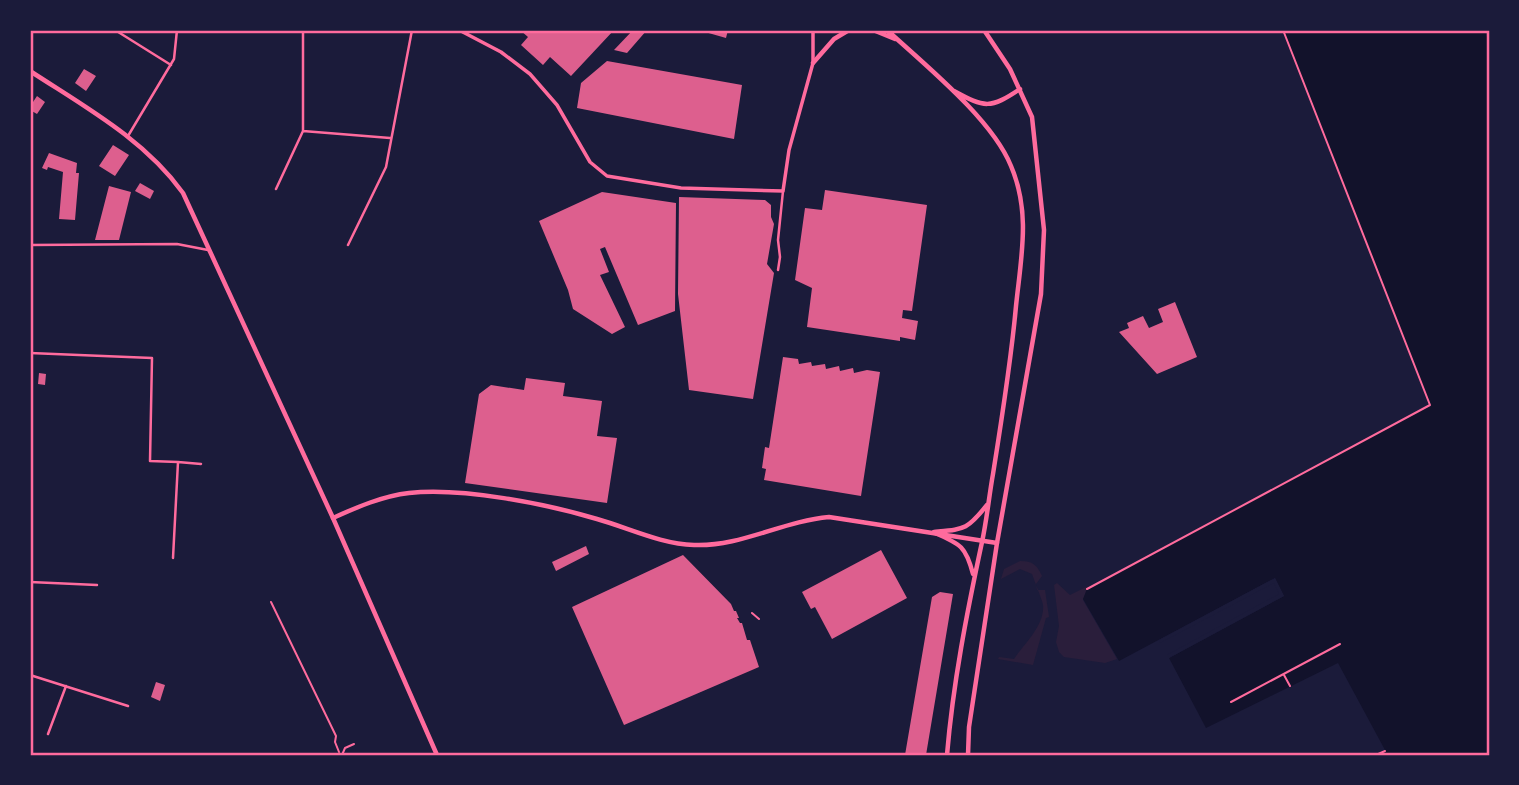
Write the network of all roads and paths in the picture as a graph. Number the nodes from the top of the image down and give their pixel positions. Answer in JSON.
{"nodes":[{"id":1,"x":115,"y":30,"type":"edge"},
{"id":2,"x":177,"y":30,"type":"edge"},
{"id":3,"x":303,"y":30,"type":"edge"},
{"id":4,"x":412,"y":30,"type":"edge"},
{"id":5,"x":459,"y":30,"type":"edge"},
{"id":6,"x":813,"y":30,"type":"edge"},
{"id":7,"x":849,"y":30,"type":"edge"},
{"id":8,"x":873,"y":30,"type":"edge"},
{"id":9,"x":887,"y":30,"type":"edge"},
{"id":10,"x":985,"y":30,"type":"edge"},
{"id":11,"x":1283,"y":30,"type":"edge"},
{"id":12,"x":898,"y":40,"type":"junction"},
{"id":13,"x":813,"y":63,"type":"junction"},
{"id":14,"x":171,"y":65,"type":"junction"},
{"id":15,"x":30,"y":71,"type":"edge"},
{"id":16,"x":947,"y":87,"type":"junction"},
{"id":17,"x":1020,"y":89,"type":"junction"},
{"id":18,"x":303,"y":131,"type":"junction"},
{"id":19,"x":128,"y":136,"type":"junction"},
{"id":20,"x":390,"y":138,"type":"junction"},
{"id":21,"x":276,"y":189,"type":"dead end"},
{"id":22,"x":783,"y":191,"type":"junction"},
{"id":23,"x":30,"y":245,"type":"edge"},
{"id":24,"x":348,"y":245,"type":"dead end"},
{"id":25,"x":211,"y":251,"type":"junction"},
{"id":26,"x":778,"y":270,"type":"dead end"},
{"id":27,"x":30,"y":352,"type":"edge"},
{"id":28,"x":178,"y":462,"type":"junction"},
{"id":29,"x":201,"y":464,"type":"dead end"},
{"id":30,"x":988,"y":505,"type":"junction"},
{"id":31,"x":333,"y":518,"type":"junction"},
{"id":32,"x":934,"y":532,"type":"junction"},
{"id":33,"x":982,"y":540,"type":"junction"},
{"id":34,"x":997,"y":542,"type":"junction"},
{"id":35,"x":173,"y":558,"type":"dead end"},
{"id":36,"x":974,"y":576,"type":"junction"},
{"id":37,"x":30,"y":582,"type":"edge"},
{"id":38,"x":97,"y":586,"type":"dead end"},
{"id":39,"x":1087,"y":589,"type":"dead end"},
{"id":40,"x":271,"y":602,"type":"dead end"},
{"id":41,"x":752,"y":613,"type":"dead end"},
{"id":42,"x":759,"y":619,"type":"dead end"},
{"id":43,"x":1340,"y":644,"type":"dead end"},
{"id":44,"x":1284,"y":674,"type":"junction"},
{"id":45,"x":30,"y":675,"type":"edge"},
{"id":46,"x":66,"y":685,"type":"junction"},
{"id":47,"x":1290,"y":687,"type":"dead end"},
{"id":48,"x":1231,"y":702,"type":"dead end"},
{"id":49,"x":128,"y":706,"type":"dead end"},
{"id":50,"x":48,"y":734,"type":"dead end"},
{"id":51,"x":354,"y":744,"type":"dead end"},
{"id":52,"x":1385,"y":751,"type":"dead end"},
{"id":53,"x":339,"y":752,"type":"dead end"},
{"id":54,"x":342,"y":755,"type":"edge"},
{"id":55,"x":437,"y":755,"type":"edge"},
{"id":56,"x":947,"y":755,"type":"edge"},
{"id":57,"x":968,"y":755,"type":"edge"},
{"id":58,"x":1376,"y":755,"type":"edge"}],
"edges":[{"from":1,"to":14,"type":"street"},
{"from":2,"to":14,"type":"street"},
{"from":3,"to":18,"type":"street"},
{"from":4,"to":20,"type":"street"},
{"from":5,"to":22,"type":"street"},
{"from":6,"to":13,"type":"street"},
{"from":7,"to":13,"type":"main road"},
{"from":8,"to":12,"type":"main road"},
{"from":9,"to":12,"type":"main road"},
{"from":10,"to":17,"type":"main road"},
{"from":11,"to":39,"type":"path"},
{"from":12,"to":16,"type":"main road"},
{"from":13,"to":22,"type":"street"},
{"from":14,"to":19,"type":"street"},
{"from":15,"to":19,"type":"main road"},
{"from":16,"to":17,"type":"main road"},
{"from":16,"to":30,"type":"main road"},
{"from":17,"to":34,"type":"main road"},
{"from":18,"to":20,"type":"street"},
{"from":18,"to":21,"type":"street"},
{"from":19,"to":25,"type":"main road"},
{"from":20,"to":24,"type":"street"},
{"from":22,"to":26,"type":"street"},
{"from":23,"to":25,"type":"street"},
{"from":25,"to":31,"type":"main road"},
{"from":27,"to":28,"type":"street"},
{"from":28,"to":29,"type":"street"},
{"from":28,"to":35,"type":"street"},
{"from":30,"to":32,"type":"main road"},
{"from":30,"to":33,"type":"main road"},
{"from":31,"to":32,"type":"main road"},
{"from":31,"to":55,"type":"main road"},
{"from":32,"to":33,"type":"main road"},
{"from":32,"to":36,"type":"main road"},
{"from":33,"to":34,"type":"main road"},
{"from":33,"to":36,"type":"main road"},
{"from":34,"to":57,"type":"main road"},
{"from":36,"to":56,"type":"main road"},
{"from":37,"to":38,"type":"street"},
{"from":40,"to":53,"type":"street"},
{"from":41,"to":42,"type":"street"},
{"from":43,"to":44,"type":"path"},
{"from":44,"to":47,"type":"path"},
{"from":44,"to":48,"type":"path"},
{"from":45,"to":46,"type":"street"},
{"from":46,"to":49,"type":"street"},
{"from":46,"to":50,"type":"street"},
{"from":51,"to":54,"type":"street"},
{"from":52,"to":58,"type":"path"}]}
